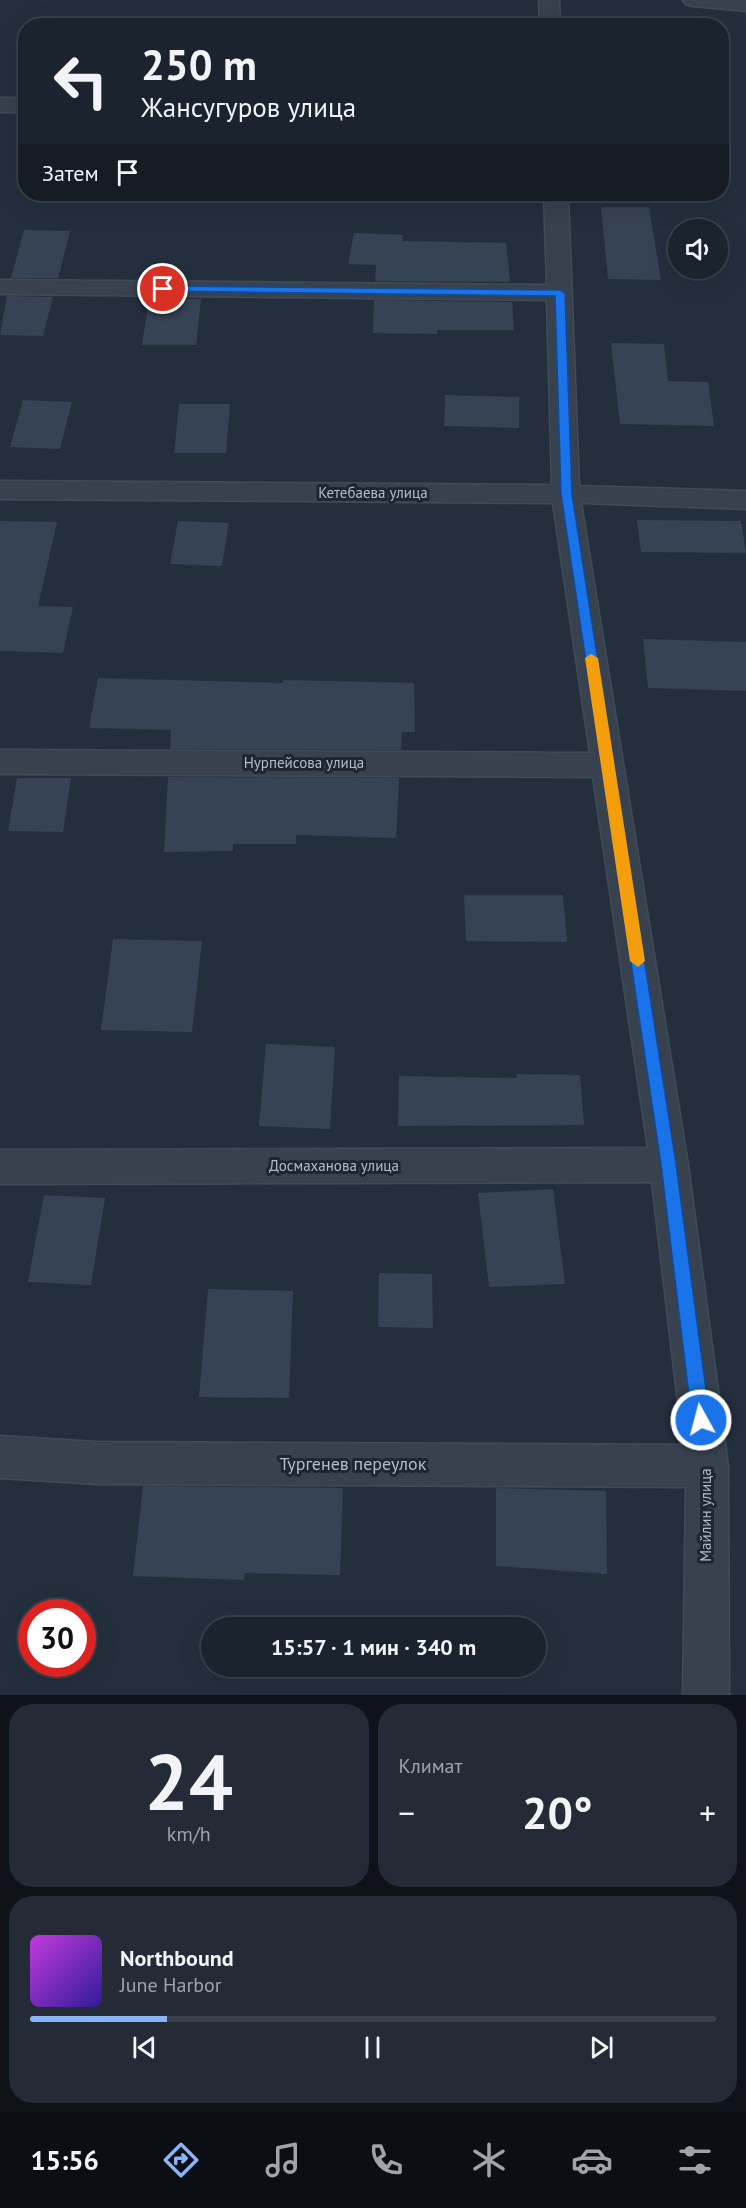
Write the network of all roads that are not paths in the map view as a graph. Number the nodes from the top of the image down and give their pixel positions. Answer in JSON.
{"nodes":[{"id":1,"x":549,"y":0,"type":"edge"},
{"id":2,"x":693,"y":0,"type":"edge"},
{"id":3,"x":746,"y":5,"type":"edge"},
{"id":4,"x":550,"y":18,"type":"edge"},
{"id":5,"x":0,"y":105,"type":"edge"},
{"id":6,"x":18,"y":105,"type":"edge"},
{"id":7,"x":556,"y":201,"type":"edge"},
{"id":8,"x":0,"y":287,"type":"edge"},
{"id":9,"x":560,"y":293,"type":"junction"},
{"id":10,"x":0,"y":490,"type":"edge"},
{"id":11,"x":566,"y":494,"type":"junction"},
{"id":12,"x":746,"y":500,"type":"edge"},
{"id":13,"x":0,"y":762,"type":"edge"},
{"id":14,"x":608,"y":765,"type":"junction"},
{"id":15,"x":669,"y":1164,"type":"junction"},
{"id":16,"x":0,"y":1167,"type":"edge"},
{"id":17,"x":0,"y":1457,"type":"edge"},
{"id":18,"x":707,"y":1466,"type":"junction"},
{"id":19,"x":706,"y":1695,"type":"edge"}],
"edges":[{"from":1,"to":4,"type":"street"},
{"from":2,"to":3,"type":"street"},
{"from":5,"to":6,"type":"street"},
{"from":7,"to":9,"type":"street","name":"Майлин улица"},
{"from":8,"to":9,"type":"street"},
{"from":9,"to":11,"type":"street","name":"Майлин улица"},
{"from":10,"to":11,"type":"street","name":"Кетебаева улица"},
{"from":11,"to":12,"type":"street","name":"Кетебаева улица"},
{"from":11,"to":14,"type":"street","name":"Майлин улица"},
{"from":13,"to":14,"type":"street","name":"Нурпейсова улица"},
{"from":14,"to":15,"type":"street","name":"Майлин улица"},
{"from":15,"to":16,"type":"street","name":"Досмаханова улица"},
{"from":15,"to":18,"type":"street","name":"Майлин улица"},
{"from":17,"to":18,"type":"street","name":"Тургенев переулок"},
{"from":18,"to":19,"type":"street","name":"Майлин улица"}]}
